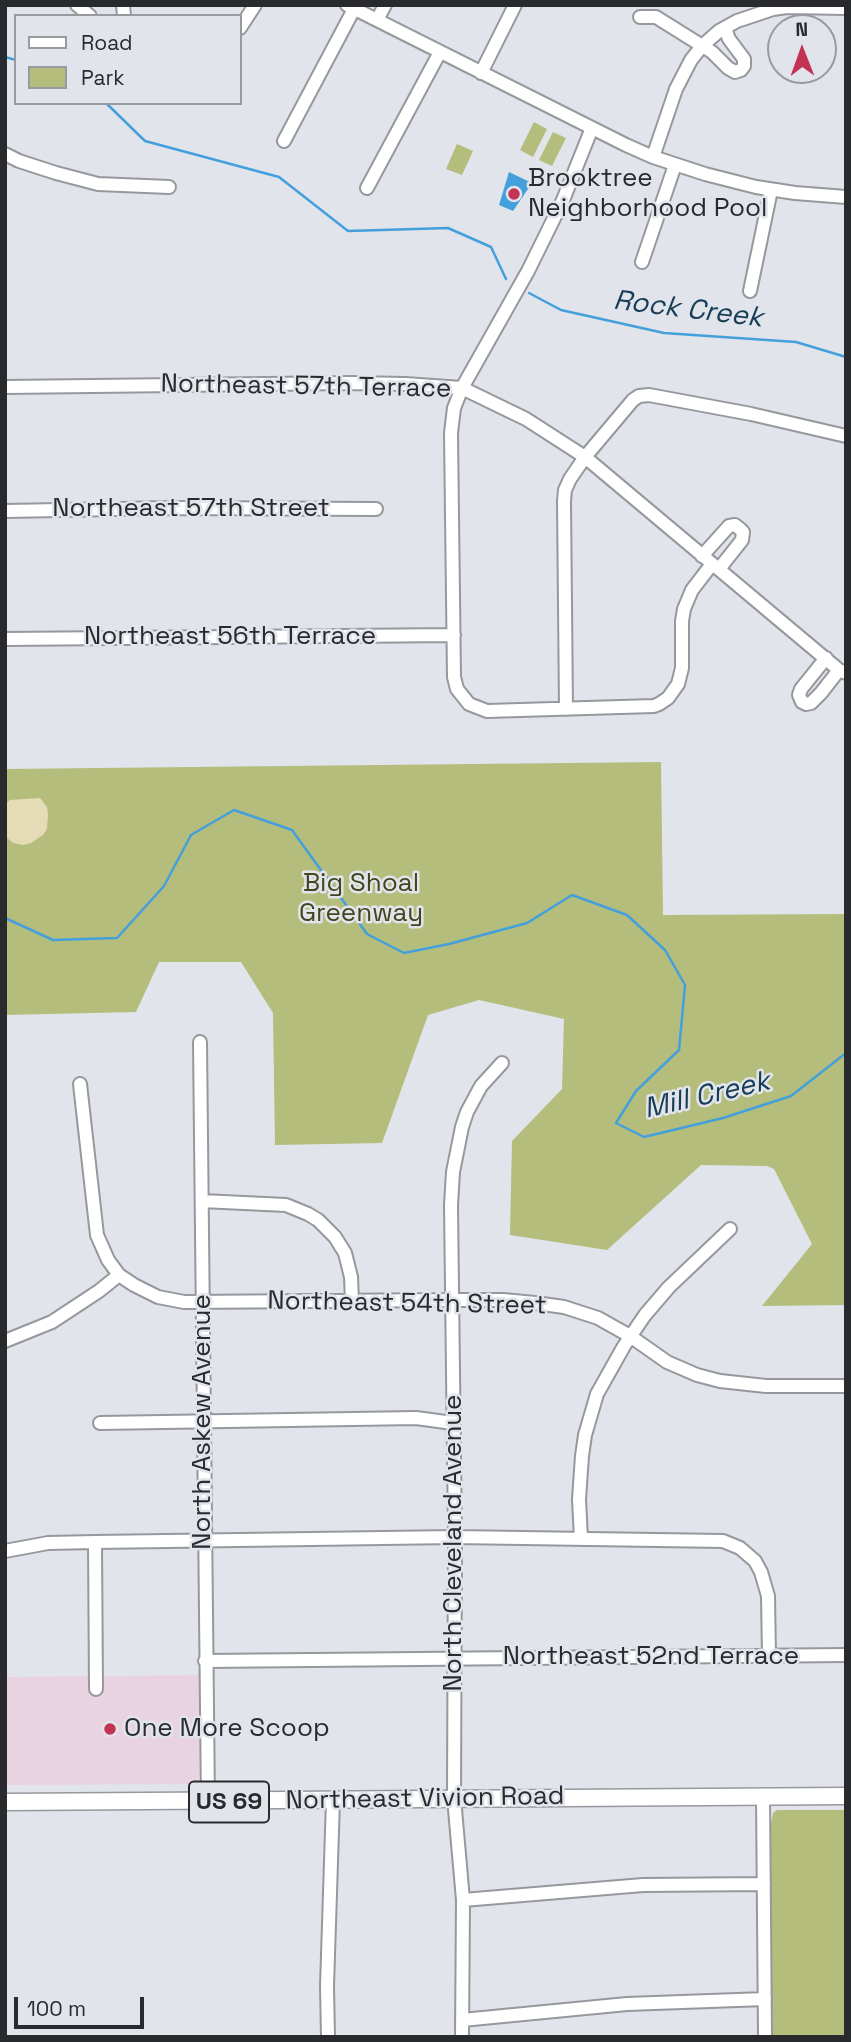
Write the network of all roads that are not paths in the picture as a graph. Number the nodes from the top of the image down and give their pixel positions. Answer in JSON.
{"nodes":[{"id":1,"x":255,"y":5,"type":"edge"},
{"id":2,"x":385,"y":5,"type":"edge"},
{"id":3,"x":515,"y":5,"type":"edge"},
{"id":4,"x":350,"y":7,"type":"edge"},
{"id":5,"x":846,"y":8,"type":"edge"},
{"id":6,"x":640,"y":17,"type":"dead end"},
{"id":7,"x":377,"y":20,"type":"junction"},
{"id":8,"x":242,"y":25,"type":"edge"},
{"id":9,"x":724,"y":29,"type":"junction"},
{"id":10,"x":702,"y":46,"type":"junction"},
{"id":11,"x":440,"y":52,"type":"junction"},
{"id":12,"x":481,"y":72,"type":"junction"},
{"id":13,"x":592,"y":128,"type":"junction"},
{"id":14,"x":284,"y":141,"type":"dead end"},
{"id":15,"x":5,"y":154,"type":"edge"},
{"id":16,"x":653,"y":157,"type":"junction"},
{"id":17,"x":675,"y":165,"type":"junction"},
{"id":18,"x":169,"y":187,"type":"dead end"},
{"id":19,"x":367,"y":188,"type":"dead end"},
{"id":20,"x":771,"y":190,"type":"junction"},
{"id":21,"x":846,"y":197,"type":"edge"},
{"id":22,"x":642,"y":262,"type":"dead end"},
{"id":23,"x":750,"y":291,"type":"dead end"},
{"id":24,"x":5,"y":387,"type":"edge"},
{"id":25,"x":461,"y":388,"type":"junction"},
{"id":26,"x":846,"y":436,"type":"edge"},
{"id":27,"x":585,"y":457,"type":"junction"},
{"id":28,"x":376,"y":509,"type":"dead end"},
{"id":29,"x":5,"y":511,"type":"edge"},
{"id":30,"x":711,"y":563,"type":"junction"},
{"id":31,"x":454,"y":635,"type":"junction"},
{"id":32,"x":5,"y":639,"type":"edge"},
{"id":33,"x":826,"y":658,"type":"junction"},
{"id":34,"x":843,"y":671,"type":"edge"},
{"id":35,"x":566,"y":709,"type":"junction"},
{"id":36,"x":200,"y":1042,"type":"dead end"},
{"id":37,"x":502,"y":1063,"type":"dead end"},
{"id":38,"x":80,"y":1084,"type":"dead end"},
{"id":39,"x":202,"y":1201,"type":"junction"},
{"id":40,"x":730,"y":1229,"type":"dead end"},
{"id":41,"x":119,"y":1275,"type":"junction"},
{"id":42,"x":452,"y":1300,"type":"junction"},
{"id":43,"x":352,"y":1301,"type":"junction"},
{"id":44,"x":202,"y":1302,"type":"junction"},
{"id":45,"x":630,"y":1336,"type":"junction"},
{"id":46,"x":5,"y":1341,"type":"edge"},
{"id":47,"x":846,"y":1386,"type":"edge"},
{"id":48,"x":100,"y":1423,"type":"dead end"},
{"id":49,"x":203,"y":1423,"type":"junction"},
{"id":50,"x":453,"y":1423,"type":"junction"},
{"id":51,"x":455,"y":1537,"type":"junction"},
{"id":52,"x":581,"y":1539,"type":"junction"},
{"id":53,"x":204,"y":1541,"type":"junction"},
{"id":54,"x":95,"y":1542,"type":"junction"},
{"id":55,"x":5,"y":1551,"type":"edge"},
{"id":56,"x":769,"y":1656,"type":"junction"},
{"id":57,"x":846,"y":1656,"type":"edge"},
{"id":58,"x":456,"y":1658,"type":"junction"},
{"id":59,"x":205,"y":1661,"type":"junction"},
{"id":60,"x":96,"y":1689,"type":"dead end"},
{"id":61,"x":846,"y":1796,"type":"edge"},
{"id":62,"x":763,"y":1797,"type":"junction"},
{"id":63,"x":454,"y":1798,"type":"junction"},
{"id":64,"x":333,"y":1800,"type":"junction"},
{"id":65,"x":5,"y":1802,"type":"edge"},
{"id":66,"x":208,"y":1802,"type":"junction"},
{"id":67,"x":764,"y":1884,"type":"junction"},
{"id":68,"x":463,"y":1900,"type":"junction"},
{"id":69,"x":765,"y":1999,"type":"junction"},
{"id":70,"x":462,"y":2020,"type":"junction"},
{"id":71,"x":328,"y":2037,"type":"edge"},
{"id":72,"x":462,"y":2037,"type":"edge"},
{"id":73,"x":765,"y":2037,"type":"edge"}],
"edges":[{"from":1,"to":8,"type":"street"},
{"from":2,"to":7,"type":"street"},
{"from":3,"to":12,"type":"street"},
{"from":4,"to":7,"type":"street"},
{"from":4,"to":14,"type":"street"},
{"from":5,"to":9,"type":"street"},
{"from":6,"to":10,"type":"street"},
{"from":7,"to":11,"type":"street"},
{"from":9,"to":10,"type":"street"},
{"from":9,"to":10,"type":"street"},
{"from":10,"to":16,"type":"street"},
{"from":11,"to":12,"type":"street"},
{"from":11,"to":19,"type":"street"},
{"from":12,"to":13,"type":"street"},
{"from":13,"to":16,"type":"street"},
{"from":13,"to":25,"type":"street"},
{"from":15,"to":18,"type":"street"},
{"from":16,"to":17,"type":"street"},
{"from":17,"to":20,"type":"street"},
{"from":17,"to":22,"type":"street"},
{"from":20,"to":21,"type":"street"},
{"from":20,"to":23,"type":"street"},
{"from":24,"to":25,"type":"street","name":"Northeast 57th Terrace"},
{"from":25,"to":27,"type":"street","name":"Northeast 57th Terrace"},
{"from":25,"to":31,"type":"street"},
{"from":26,"to":27,"type":"street"},
{"from":27,"to":30,"type":"street","name":"Northeast 57th Terrace"},
{"from":27,"to":35,"type":"street"},
{"from":28,"to":29,"type":"street","name":"Northeast 57th Street"},
{"from":30,"to":33,"type":"street","name":"Northeast 57th Terrace"},
{"from":30,"to":35,"type":"street"},
{"from":31,"to":32,"type":"street","name":"Northeast 56th Terrace"},
{"from":31,"to":35,"type":"street"},
{"from":33,"to":34,"type":"street","name":"Northeast 57th Terrace"},
{"from":33,"to":34,"type":"street"},
{"from":36,"to":39,"type":"street","name":"North Askew Avenue"},
{"from":37,"to":42,"type":"street","name":"North Cleveland Avenue"},
{"from":38,"to":41,"type":"street"},
{"from":39,"to":43,"type":"street"},
{"from":39,"to":44,"type":"street","name":"North Askew Avenue"},
{"from":40,"to":45,"type":"street"},
{"from":41,"to":44,"type":"street","name":"Northeast 54th Street"},
{"from":41,"to":46,"type":"street"},
{"from":42,"to":43,"type":"street","name":"Northeast 54th Street"},
{"from":42,"to":45,"type":"street","name":"Northeast 54th Street"},
{"from":42,"to":50,"type":"street","name":"North Cleveland Avenue"},
{"from":43,"to":44,"type":"street","name":"Northeast 54th Street"},
{"from":44,"to":49,"type":"street","name":"North Askew Avenue"},
{"from":45,"to":47,"type":"street","name":"Northeast 54th Street"},
{"from":45,"to":52,"type":"street"},
{"from":48,"to":49,"type":"street"},
{"from":49,"to":50,"type":"street"},
{"from":49,"to":53,"type":"street","name":"North Askew Avenue"},
{"from":50,"to":51,"type":"street","name":"North Cleveland Avenue"},
{"from":51,"to":52,"type":"street"},
{"from":51,"to":53,"type":"street"},
{"from":51,"to":58,"type":"street","name":"North Cleveland Avenue"},
{"from":52,"to":56,"type":"street"},
{"from":53,"to":54,"type":"street"},
{"from":53,"to":59,"type":"street","name":"North Askew Avenue"},
{"from":54,"to":55,"type":"street"},
{"from":54,"to":60,"type":"street"},
{"from":56,"to":57,"type":"street","name":"Northeast 52nd Terrace"},
{"from":56,"to":58,"type":"street","name":"Northeast 52nd Terrace"},
{"from":58,"to":59,"type":"street","name":"Northeast 52nd Terrace"},
{"from":58,"to":63,"type":"street","name":"North Cleveland Avenue"},
{"from":59,"to":66,"type":"street","name":"North Askew Avenue"},
{"from":61,"to":62,"type":"main road","name":"Northeast Vivion Road","number":"US 69"},
{"from":62,"to":63,"type":"main road","name":"Northeast Vivion Road","number":"US 69"},
{"from":62,"to":67,"type":"street"},
{"from":63,"to":64,"type":"main road","name":"Northeast Vivion Road","number":"US 69"},
{"from":63,"to":68,"type":"street","name":"North Cleveland Avenue"},
{"from":64,"to":66,"type":"main road","name":"Northeast Vivion Road","number":"US 69"},
{"from":64,"to":71,"type":"street"},
{"from":65,"to":66,"type":"main road","name":"Northeast Vivion Road","number":"US 69"},
{"from":67,"to":68,"type":"street"},
{"from":67,"to":69,"type":"street"},
{"from":68,"to":70,"type":"street","name":"North Cleveland Avenue"},
{"from":69,"to":70,"type":"street"},
{"from":69,"to":73,"type":"street"},
{"from":70,"to":72,"type":"street","name":"North Cleveland Avenue"}]}
